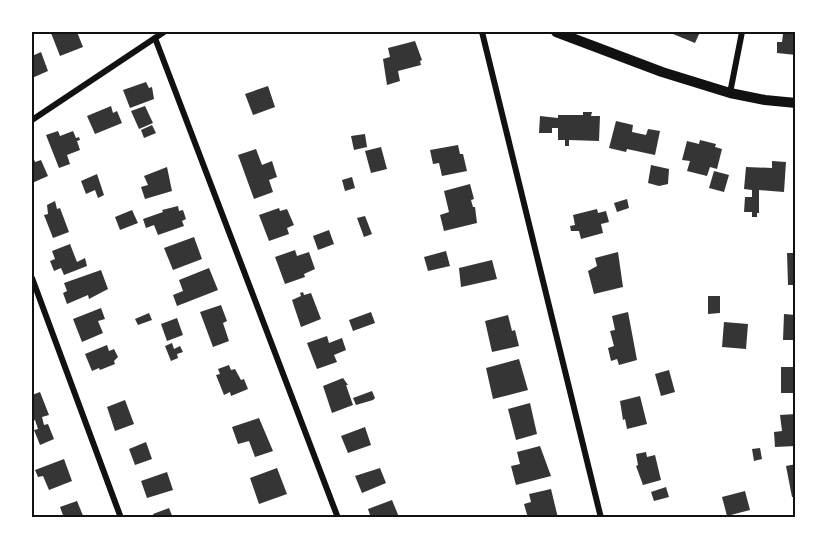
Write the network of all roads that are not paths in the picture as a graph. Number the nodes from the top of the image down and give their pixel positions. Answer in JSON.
{"nodes":[{"id":1,"x":164,"y":32,"type":"edge"},
{"id":2,"x":482,"y":32,"type":"edge"},
{"id":3,"x":556,"y":32,"type":"edge"},
{"id":4,"x":742,"y":32,"type":"edge"},
{"id":5,"x":154,"y":38,"type":"junction"},
{"id":6,"x":730,"y":93,"type":"junction"},
{"id":7,"x":795,"y":103,"type":"edge"},
{"id":8,"x":32,"y":120,"type":"edge"},
{"id":9,"x":32,"y":278,"type":"edge"},
{"id":10,"x":121,"y":518,"type":"edge"},
{"id":11,"x":338,"y":518,"type":"edge"},
{"id":12,"x":601,"y":518,"type":"edge"}],
"edges":[{"from":1,"to":5,"type":"street"},
{"from":2,"to":12,"type":"street"},
{"from":3,"to":6,"type":"street"},
{"from":4,"to":6,"type":"street"},
{"from":5,"to":8,"type":"street"},
{"from":5,"to":11,"type":"street"},
{"from":6,"to":7,"type":"street"},
{"from":9,"to":10,"type":"street"}]}
